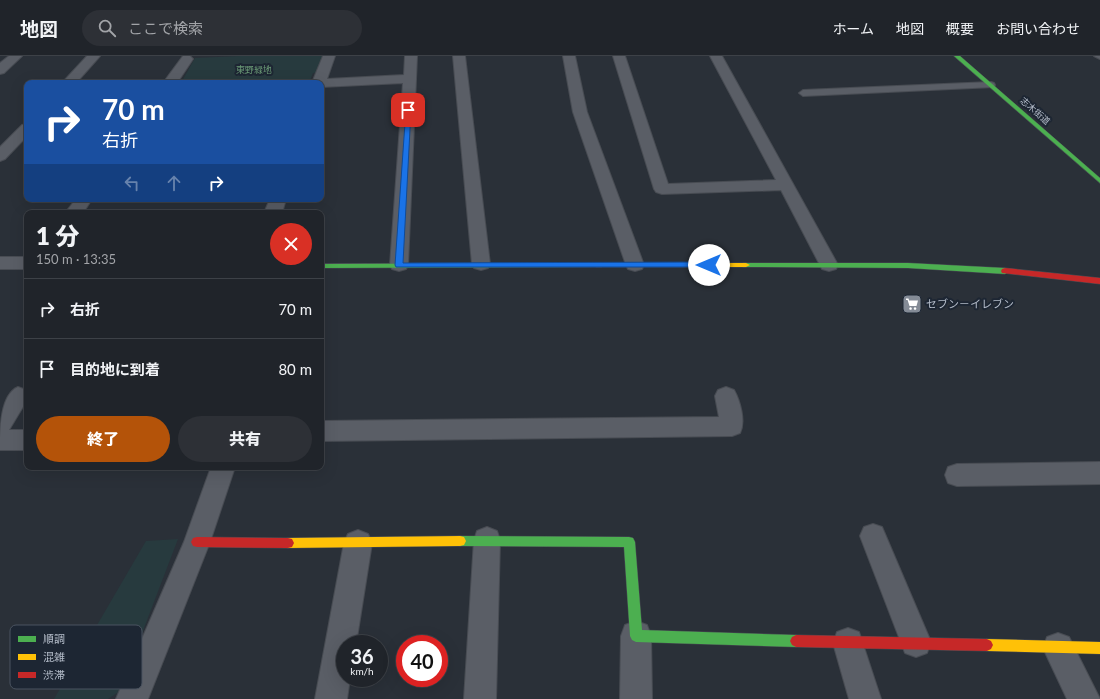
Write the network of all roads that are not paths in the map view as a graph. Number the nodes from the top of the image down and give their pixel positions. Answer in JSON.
{"nodes":[{"id":1,"x":16,"y":56,"type":"edge"},
{"id":2,"x":94,"y":56,"type":"edge"},
{"id":3,"x":329,"y":56,"type":"edge"},
{"id":4,"x":411,"y":56,"type":"edge"},
{"id":5,"x":459,"y":56,"type":"edge"},
{"id":6,"x":569,"y":56,"type":"edge"},
{"id":7,"x":619,"y":56,"type":"edge"},
{"id":8,"x":716,"y":56,"type":"edge"},
{"id":9,"x":957,"y":56,"type":"edge"},
{"id":10,"x":187,"y":59,"type":"dead end"},
{"id":11,"x":2,"y":67,"type":"edge"},
{"id":12,"x":410,"y":79,"type":"junction"},
{"id":13,"x":73,"y":80,"type":"edge"},
{"id":14,"x":172,"y":80,"type":"edge"},
{"id":15,"x":321,"y":80,"type":"edge"},
{"id":16,"x":324,"y":83,"type":"edge"},
{"id":17,"x":991,"y":85,"type":"junction"},
{"id":18,"x":803,"y":93,"type":"dead end"},
{"id":19,"x":24,"y":131,"type":"edge"},
{"id":20,"x":0,"y":156,"type":"edge"},
{"id":21,"x":1100,"y":181,"type":"edge"},
{"id":22,"x":785,"y":185,"type":"junction"},
{"id":23,"x":0,"y":262,"type":"edge"},
{"id":24,"x":24,"y":263,"type":"edge"},
{"id":25,"x":481,"y":264,"type":"junction"},
{"id":26,"x":399,"y":265,"type":"junction"},
{"id":27,"x":635,"y":265,"type":"junction"},
{"id":28,"x":829,"y":265,"type":"junction"},
{"id":29,"x":324,"y":266,"type":"edge"},
{"id":30,"x":1100,"y":281,"type":"edge"},
{"id":31,"x":18,"y":396,"type":"dead end"},
{"id":32,"x":726,"y":396,"type":"dead end"},
{"id":33,"x":0,"y":425,"type":"edge"},
{"id":34,"x":324,"y":431,"type":"edge"},
{"id":35,"x":0,"y":440,"type":"edge"},
{"id":36,"x":24,"y":440,"type":"edge"},
{"id":37,"x":222,"y":470,"type":"edge"},
{"id":38,"x":1100,"y":473,"type":"edge"},
{"id":39,"x":957,"y":474,"type":"dead end"},
{"id":40,"x":873,"y":536,"type":"dead end"},
{"id":41,"x":487,"y":540,"type":"junction"},
{"id":42,"x":197,"y":542,"type":"junction"},
{"id":43,"x":358,"y":543,"type":"junction"},
{"id":44,"x":636,"y":636,"type":"junction"},
{"id":45,"x":916,"y":642,"type":"junction"},
{"id":46,"x":848,"y":643,"type":"junction"},
{"id":47,"x":1058,"y":648,"type":"junction"},
{"id":48,"x":1100,"y":648,"type":"edge"},
{"id":49,"x":142,"y":675,"type":"edge"},
{"id":50,"x":136,"y":689,"type":"edge"},
{"id":51,"x":132,"y":699,"type":"edge"},
{"id":52,"x":331,"y":699,"type":"edge"},
{"id":53,"x":480,"y":699,"type":"edge"},
{"id":54,"x":636,"y":699,"type":"edge"},
{"id":55,"x":865,"y":699,"type":"edge"},
{"id":56,"x":1084,"y":699,"type":"edge"}],
"edges":[{"from":1,"to":11,"type":"street"},
{"from":2,"to":13,"type":"street"},
{"from":3,"to":15,"type":"street"},
{"from":4,"to":12,"type":"street"},
{"from":5,"to":25,"type":"street"},
{"from":6,"to":27,"type":"street"},
{"from":7,"to":22,"type":"street"},
{"from":8,"to":22,"type":"street"},
{"from":9,"to":17,"type":"street","name":"志木街道"},
{"from":10,"to":14,"type":"street"},
{"from":12,"to":16,"type":"street"},
{"from":12,"to":26,"type":"street"},
{"from":17,"to":18,"type":"lane"},
{"from":17,"to":21,"type":"street","name":"志木街道"},
{"from":19,"to":20,"type":"street"},
{"from":22,"to":28,"type":"street"},
{"from":23,"to":24,"type":"street"},
{"from":25,"to":26,"type":"street"},
{"from":25,"to":27,"type":"street"},
{"from":26,"to":29,"type":"street"},
{"from":27,"to":28,"type":"street"},
{"from":28,"to":30,"type":"street"},
{"from":31,"to":33,"type":"street"},
{"from":32,"to":34,"type":"street"},
{"from":35,"to":36,"type":"street"},
{"from":37,"to":42,"type":"street"},
{"from":38,"to":39,"type":"street"},
{"from":40,"to":45,"type":"street"},
{"from":41,"to":43,"type":"street"},
{"from":41,"to":44,"type":"street"},
{"from":41,"to":53,"type":"street"},
{"from":42,"to":43,"type":"street"},
{"from":42,"to":49,"type":"street"},
{"from":43,"to":52,"type":"street"},
{"from":44,"to":46,"type":"street"},
{"from":44,"to":54,"type":"street"},
{"from":45,"to":46,"type":"street"},
{"from":45,"to":47,"type":"street"},
{"from":46,"to":55,"type":"street"},
{"from":47,"to":48,"type":"street"},
{"from":47,"to":56,"type":"street"},
{"from":50,"to":51,"type":"street"}]}
